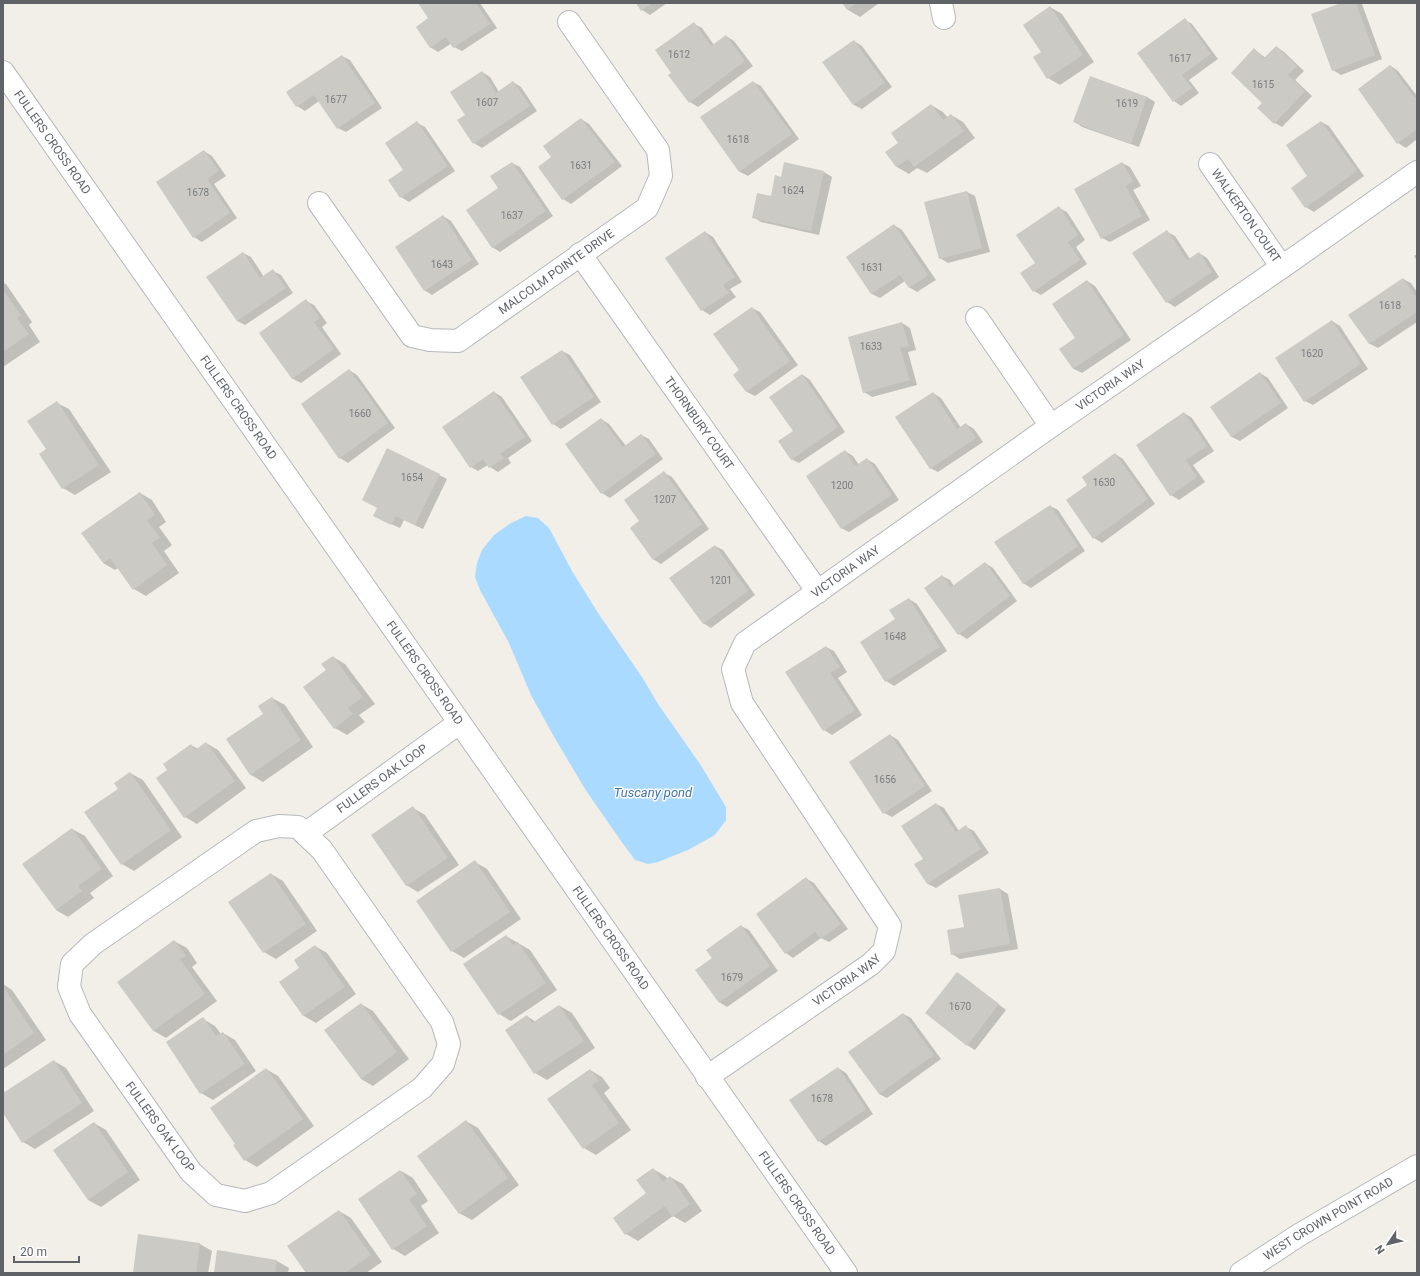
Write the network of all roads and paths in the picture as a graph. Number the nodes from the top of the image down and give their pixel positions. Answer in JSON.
{"nodes":[{"id":1,"x":569,"y":22,"type":"dead end"},
{"id":2,"x":3,"y":72,"type":"edge"},
{"id":3,"x":1210,"y":164,"type":"dead end"},
{"id":4,"x":1417,"y":172,"type":"edge"},
{"id":5,"x":319,"y":202,"type":"dead end"},
{"id":6,"x":580,"y":254,"type":"junction"},
{"id":7,"x":1282,"y":268,"type":"junction"},
{"id":8,"x":977,"y":318,"type":"dead end"},
{"id":9,"x":1051,"y":426,"type":"junction"},
{"id":10,"x":818,"y":592,"type":"junction"},
{"id":11,"x":459,"y":723,"type":"junction"},
{"id":12,"x":305,"y":834,"type":"junction"},
{"id":13,"x":707,"y":1077,"type":"junction"},
{"id":14,"x":1417,"y":1166,"type":"edge"},
{"id":15,"x":846,"y":1273,"type":"edge"},
{"id":16,"x":1241,"y":1273,"type":"edge"}],
"edges":[{"from":1,"to":6,"type":"street","name":"MALCOLM POINTE DRIVE"},
{"from":2,"to":11,"type":"street","name":"FULLERS CROSS ROAD"},
{"from":3,"to":7,"type":"street","name":"WALKERTON COURT"},
{"from":4,"to":7,"type":"street","name":"VICTORIA WAY"},
{"from":5,"to":6,"type":"street","name":"MALCOLM POINTE DRIVE"},
{"from":6,"to":10,"type":"street","name":"THORNBURY COURT"},
{"from":7,"to":9,"type":"street","name":"VICTORIA WAY"},
{"from":8,"to":9,"type":"street"},
{"from":9,"to":10,"type":"street","name":"VICTORIA WAY"},
{"from":10,"to":13,"type":"street","name":"VICTORIA WAY"},
{"from":11,"to":12,"type":"street","name":"FULLERS OAK LOOP"},
{"from":11,"to":13,"type":"street","name":"FULLERS CROSS ROAD"},
{"from":12,"to":12,"type":"street","name":"FULLERS OAK LOOP"},
{"from":13,"to":15,"type":"street","name":"FULLERS CROSS ROAD"},
{"from":14,"to":16,"type":"street","name":"WEST CROWN POINT ROAD"}]}
